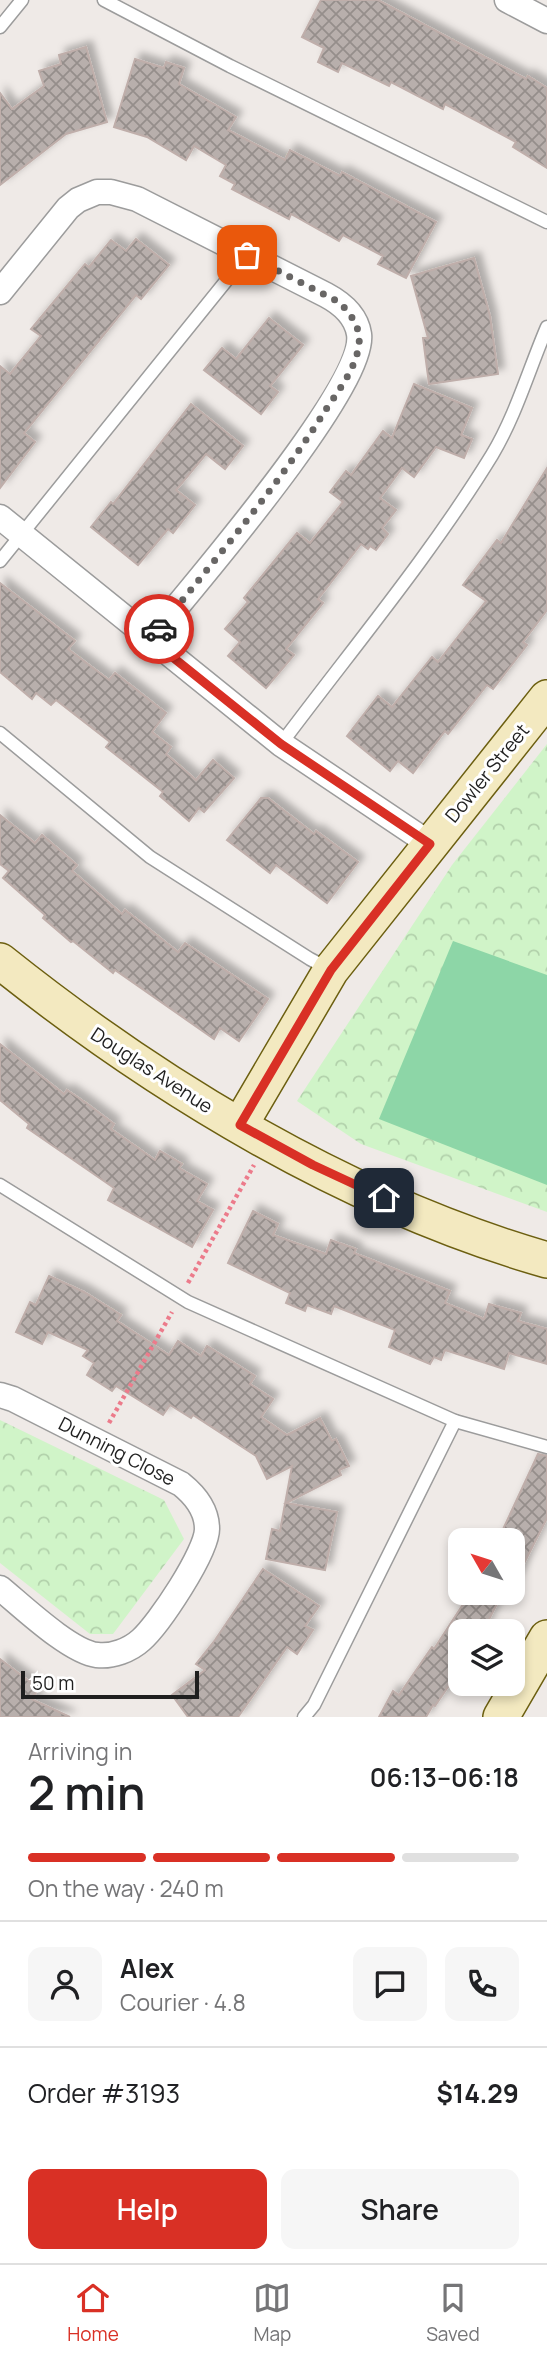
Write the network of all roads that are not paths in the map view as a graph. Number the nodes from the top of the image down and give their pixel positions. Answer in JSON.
{"nodes":[{"id":1,"x":22,"y":0,"type":"edge"},
{"id":2,"x":104,"y":0,"type":"edge"},
{"id":3,"x":507,"y":0,"type":"edge"},
{"id":4,"x":547,"y":21,"type":"edge"},
{"id":5,"x":0,"y":27,"type":"edge"},
{"id":6,"x":547,"y":222,"type":"edge"},
{"id":7,"x":247,"y":255,"type":"junction"},
{"id":8,"x":0,"y":292,"type":"edge"},
{"id":9,"x":547,"y":327,"type":"edge"},
{"id":10,"x":0,"y":517,"type":"edge"},
{"id":11,"x":22,"y":534,"type":"junction"},
{"id":12,"x":0,"y":561,"type":"edge"},
{"id":13,"x":150,"y":639,"type":"junction"},
{"id":14,"x":547,"y":698,"type":"edge"},
{"id":15,"x":0,"y":733,"type":"edge"},
{"id":16,"x":281,"y":744,"type":"junction"},
{"id":17,"x":430,"y":844,"type":"junction"},
{"id":18,"x":0,"y":961,"type":"edge"},
{"id":19,"x":331,"y":970,"type":"junction"},
{"id":20,"x":240,"y":1125,"type":"junction"},
{"id":21,"x":0,"y":1185,"type":"edge"},
{"id":22,"x":547,"y":1260,"type":"edge"},
{"id":23,"x":0,"y":1395,"type":"edge"},
{"id":24,"x":455,"y":1421,"type":"junction"},
{"id":25,"x":547,"y":1447,"type":"edge"},
{"id":26,"x":0,"y":1588,"type":"edge"},
{"id":27,"x":547,"y":1638,"type":"edge"},
{"id":28,"x":304,"y":1717,"type":"edge"},
{"id":29,"x":501,"y":1717,"type":"edge"}],
"edges":[{"from":1,"to":5,"type":"lane"},
{"from":2,"to":6,"type":"lane"},
{"from":3,"to":4,"type":"street"},
{"from":7,"to":8,"type":"street"},
{"from":7,"to":11,"type":"lane"},
{"from":7,"to":13,"type":"street"},
{"from":9,"to":16,"type":"lane"},
{"from":10,"to":11,"type":"street"},
{"from":11,"to":12,"type":"lane"},
{"from":11,"to":13,"type":"street"},
{"from":13,"to":16,"type":"street"},
{"from":14,"to":17,"type":"street","name":"Dowler Street"},
{"from":15,"to":19,"type":"lane"},
{"from":16,"to":17,"type":"street"},
{"from":17,"to":19,"type":"street","name":"Dowler Street"},
{"from":18,"to":20,"type":"street","name":"Douglas Avenue"},
{"from":19,"to":20,"type":"street","name":"Dowler Street"},
{"from":20,"to":22,"type":"street","name":"Douglas Avenue"},
{"from":21,"to":24,"type":"lane"},
{"from":23,"to":26,"type":"street","name":"Dunning Close"},
{"from":24,"to":25,"type":"lane"},
{"from":24,"to":28,"type":"lane"},
{"from":27,"to":29,"type":"street"}]}
